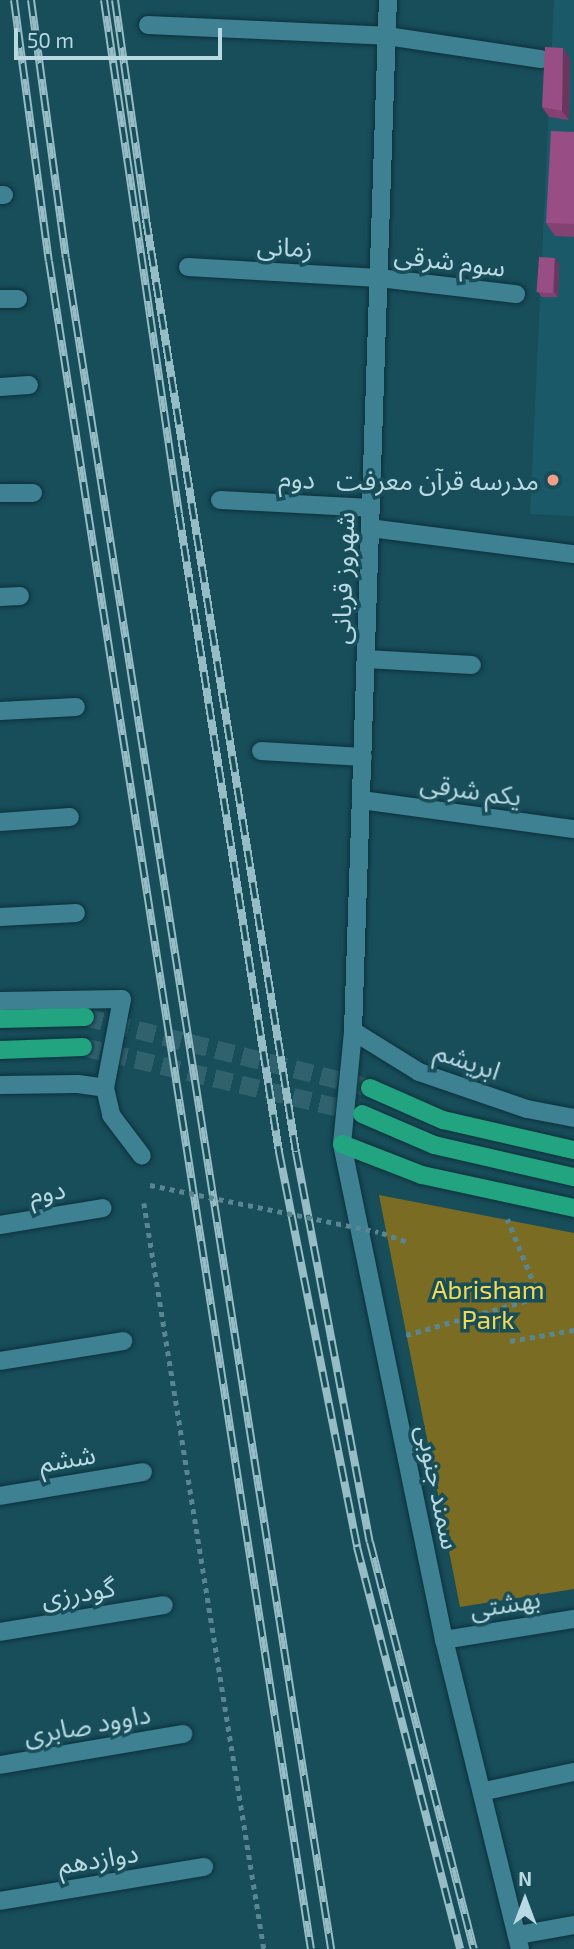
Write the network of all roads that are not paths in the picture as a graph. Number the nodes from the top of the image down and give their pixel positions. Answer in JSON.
{"nodes":[{"id":1,"x":388,"y":0,"type":"edge"},
{"id":2,"x":148,"y":25,"type":"dead end"},
{"id":3,"x":387,"y":36,"type":"junction"},
{"id":4,"x":541,"y":59,"type":"edge"},
{"id":5,"x":188,"y":267,"type":"dead end"},
{"id":6,"x":379,"y":278,"type":"junction"},
{"id":7,"x":516,"y":294,"type":"dead end"},
{"id":8,"x":29,"y":385,"type":"dead end"},
{"id":9,"x":0,"y":387,"type":"edge"},
{"id":10,"x":33,"y":492,"type":"dead end"},
{"id":11,"x":0,"y":494,"type":"edge"},
{"id":12,"x":220,"y":500,"type":"dead end"},
{"id":13,"x":371,"y":508,"type":"junction"},
{"id":14,"x":370,"y":528,"type":"junction"},
{"id":15,"x":574,"y":554,"type":"edge"},
{"id":16,"x":20,"y":596,"type":"dead end"},
{"id":17,"x":0,"y":597,"type":"edge"},
{"id":18,"x":366,"y":659,"type":"junction"},
{"id":19,"x":472,"y":665,"type":"dead end"},
{"id":20,"x":76,"y":707,"type":"dead end"},
{"id":21,"x":0,"y":711,"type":"edge"},
{"id":22,"x":261,"y":751,"type":"dead end"},
{"id":23,"x":363,"y":757,"type":"junction"},
{"id":24,"x":361,"y":800,"type":"junction"},
{"id":25,"x":70,"y":817,"type":"dead end"},
{"id":26,"x":0,"y":822,"type":"edge"},
{"id":27,"x":574,"y":830,"type":"edge"},
{"id":28,"x":76,"y":913,"type":"dead end"},
{"id":29,"x":0,"y":917,"type":"edge"},
{"id":30,"x":0,"y":1001,"type":"edge"},
{"id":31,"x":85,"y":1017,"type":"tunnel mouth"},
{"id":32,"x":0,"y":1019,"type":"edge"},
{"id":33,"x":354,"y":1031,"type":"junction"},
{"id":34,"x":83,"y":1047,"type":"tunnel mouth"},
{"id":35,"x":0,"y":1050,"type":"edge"},
{"id":36,"x":0,"y":1085,"type":"edge"},
{"id":37,"x":105,"y":1088,"type":"junction"},
{"id":38,"x":370,"y":1088,"type":"tunnel mouth"},
{"id":39,"x":362,"y":1114,"type":"tunnel mouth"},
{"id":40,"x":574,"y":1118,"type":"edge"},
{"id":41,"x":342,"y":1144,"type":"junction"},
{"id":42,"x":574,"y":1150,"type":"edge"},
{"id":43,"x":142,"y":1156,"type":"dead end"},
{"id":44,"x":574,"y":1177,"type":"edge"},
{"id":45,"x":103,"y":1208,"type":"dead end"},
{"id":46,"x":574,"y":1208,"type":"edge"},
{"id":47,"x":0,"y":1226,"type":"edge"},
{"id":48,"x":123,"y":1341,"type":"dead end"},
{"id":49,"x":0,"y":1361,"type":"edge"},
{"id":50,"x":143,"y":1472,"type":"dead end"},
{"id":51,"x":0,"y":1496,"type":"edge"},
{"id":52,"x":164,"y":1605,"type":"dead end"},
{"id":53,"x":574,"y":1619,"type":"edge"},
{"id":54,"x":0,"y":1632,"type":"edge"},
{"id":55,"x":444,"y":1640,"type":"junction"},
{"id":56,"x":183,"y":1734,"type":"dead end"},
{"id":57,"x":0,"y":1765,"type":"edge"},
{"id":58,"x":574,"y":1772,"type":"edge"},
{"id":59,"x":485,"y":1791,"type":"junction"},
{"id":60,"x":204,"y":1867,"type":"dead end"},
{"id":61,"x":0,"y":1901,"type":"edge"},
{"id":62,"x":574,"y":1925,"type":"edge"},
{"id":63,"x":519,"y":1942,"type":"edge"}],
"edges":[{"from":1,"to":3,"type":"street","name":"شهروز قربانی"},
{"from":2,"to":3,"type":"street"},
{"from":3,"to":4,"type":"street"},
{"from":3,"to":6,"type":"street","name":"شهروز قربانی"},
{"from":5,"to":6,"type":"street","name":"زمانی"},
{"from":6,"to":7,"type":"street","name":"سوم شرقی"},
{"from":6,"to":13,"type":"street","name":"شهروز قربانی"},
{"from":8,"to":9,"type":"street"},
{"from":10,"to":11,"type":"street"},
{"from":12,"to":13,"type":"street","name":"دوم"},
{"from":13,"to":14,"type":"street","name":"شهروز قربانی"},
{"from":14,"to":15,"type":"street"},
{"from":14,"to":18,"type":"street","name":"شهروز قربانی"},
{"from":16,"to":17,"type":"street"},
{"from":18,"to":19,"type":"street"},
{"from":18,"to":23,"type":"street","name":"شهروز قربانی"},
{"from":20,"to":21,"type":"street"},
{"from":22,"to":23,"type":"street"},
{"from":23,"to":24,"type":"street","name":"شهروز قربانی"},
{"from":24,"to":27,"type":"street","name":"یکم شرقی"},
{"from":24,"to":33,"type":"street","name":"شهروز قربانی"},
{"from":25,"to":26,"type":"street"},
{"from":28,"to":29,"type":"street"},
{"from":30,"to":37,"type":"street"},
{"from":31,"to":32,"type":"main road"},
{"from":33,"to":40,"type":"street","name":"ابریشم"},
{"from":33,"to":41,"type":"street","name":"سمند جنوبی"},
{"from":34,"to":35,"type":"main road"},
{"from":36,"to":37,"type":"street"},
{"from":37,"to":43,"type":"street"},
{"from":38,"to":42,"type":"main road"},
{"from":39,"to":44,"type":"main road"},
{"from":41,"to":46,"type":"main road"},
{"from":41,"to":55,"type":"street","name":"سمند جنوبی"},
{"from":45,"to":47,"type":"street","name":"دوم"},
{"from":48,"to":49,"type":"street"},
{"from":50,"to":51,"type":"street","name":"ششم"},
{"from":52,"to":54,"type":"street","name":"گودرزی"},
{"from":53,"to":55,"type":"street","name":"بهشتی"},
{"from":55,"to":59,"type":"street","name":"سمند جنوبی"},
{"from":56,"to":57,"type":"street","name":"داوود صابری"},
{"from":58,"to":59,"type":"street"},
{"from":59,"to":63,"type":"street","name":"سمند جنوبی"},
{"from":60,"to":61,"type":"street","name":"دوازدهم"},
{"from":62,"to":63,"type":"street"}]}
